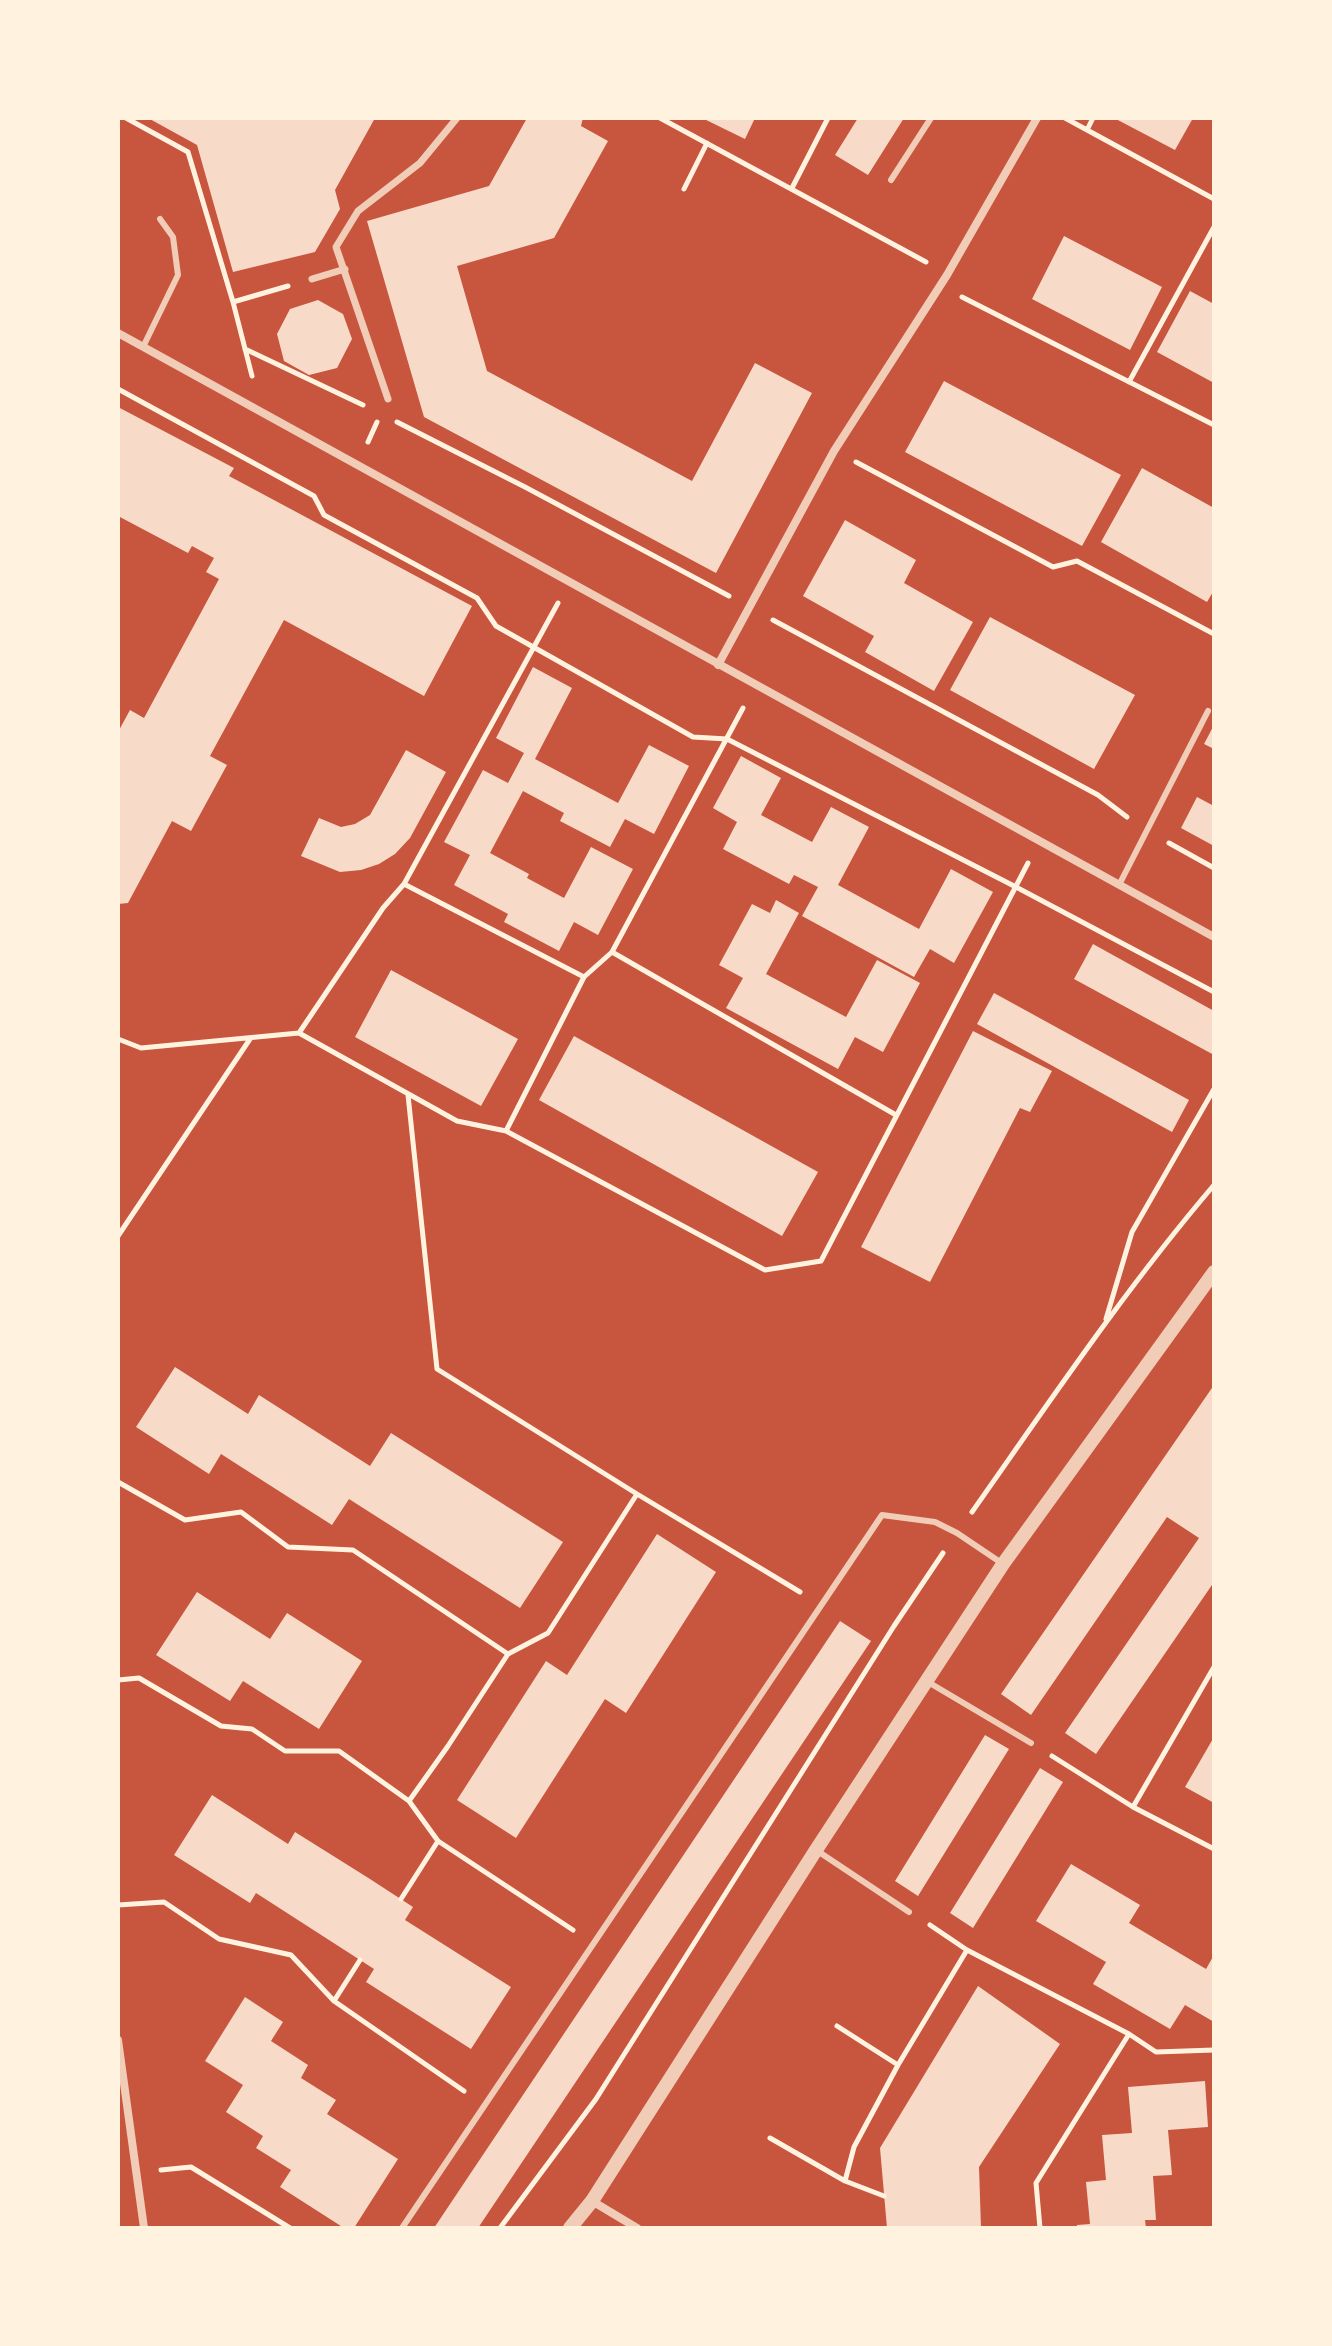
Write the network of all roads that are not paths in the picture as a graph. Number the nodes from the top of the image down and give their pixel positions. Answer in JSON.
{"nodes":[{"id":1,"x":457,"y":118,"type":"edge"},
{"id":2,"x":931,"y":118,"type":"edge"},
{"id":3,"x":1037,"y":118,"type":"edge"},
{"id":4,"x":891,"y":180,"type":"dead end"},
{"id":5,"x":160,"y":219,"type":"dead end"},
{"id":6,"x":345,"y":269,"type":"junction"},
{"id":7,"x":312,"y":279,"type":"road end"},
{"id":8,"x":118,"y":333,"type":"edge"},
{"id":9,"x":143,"y":347,"type":"junction"},
{"id":10,"x":388,"y":399,"type":"road end"},
{"id":11,"x":718,"y":665,"type":"junction"},
{"id":12,"x":1208,"y":711,"type":"dead end"},
{"id":13,"x":1119,"y":885,"type":"junction"},
{"id":14,"x":1214,"y":937,"type":"edge"},
{"id":15,"x":1214,"y":1272,"type":"edge"},
{"id":16,"x":1003,"y":1564,"type":"junction"},
{"id":17,"x":925,"y":1681,"type":"junction"},
{"id":18,"x":1031,"y":1743,"type":"road end"},
{"id":19,"x":816,"y":1850,"type":"junction"},
{"id":20,"x":909,"y":1912,"type":"road end"},
{"id":21,"x":118,"y":2040,"type":"edge"},
{"id":22,"x":592,"y":2201,"type":"junction"},
{"id":23,"x":144,"y":2228,"type":"edge"},
{"id":24,"x":402,"y":2228,"type":"edge"},
{"id":25,"x":570,"y":2228,"type":"edge"},
{"id":26,"x":637,"y":2228,"type":"edge"}],
"edges":[{"from":1,"to":6,"type":"street"},
{"from":2,"to":4,"type":"lane"},
{"from":3,"to":11,"type":"street"},
{"from":5,"to":9,"type":"lane"},
{"from":6,"to":7,"type":"street"},
{"from":6,"to":10,"type":"street"},
{"from":8,"to":9,"type":"street"},
{"from":9,"to":11,"type":"street"},
{"from":11,"to":13,"type":"street"},
{"from":12,"to":13,"type":"lane"},
{"from":13,"to":14,"type":"street"},
{"from":15,"to":16,"type":"street"},
{"from":16,"to":17,"type":"street"},
{"from":16,"to":24,"type":"lane"},
{"from":17,"to":18,"type":"lane"},
{"from":17,"to":19,"type":"street"},
{"from":19,"to":20,"type":"lane"},
{"from":19,"to":22,"type":"street"},
{"from":21,"to":23,"type":"street"},
{"from":22,"to":25,"type":"street"},
{"from":22,"to":26,"type":"street"}]}
